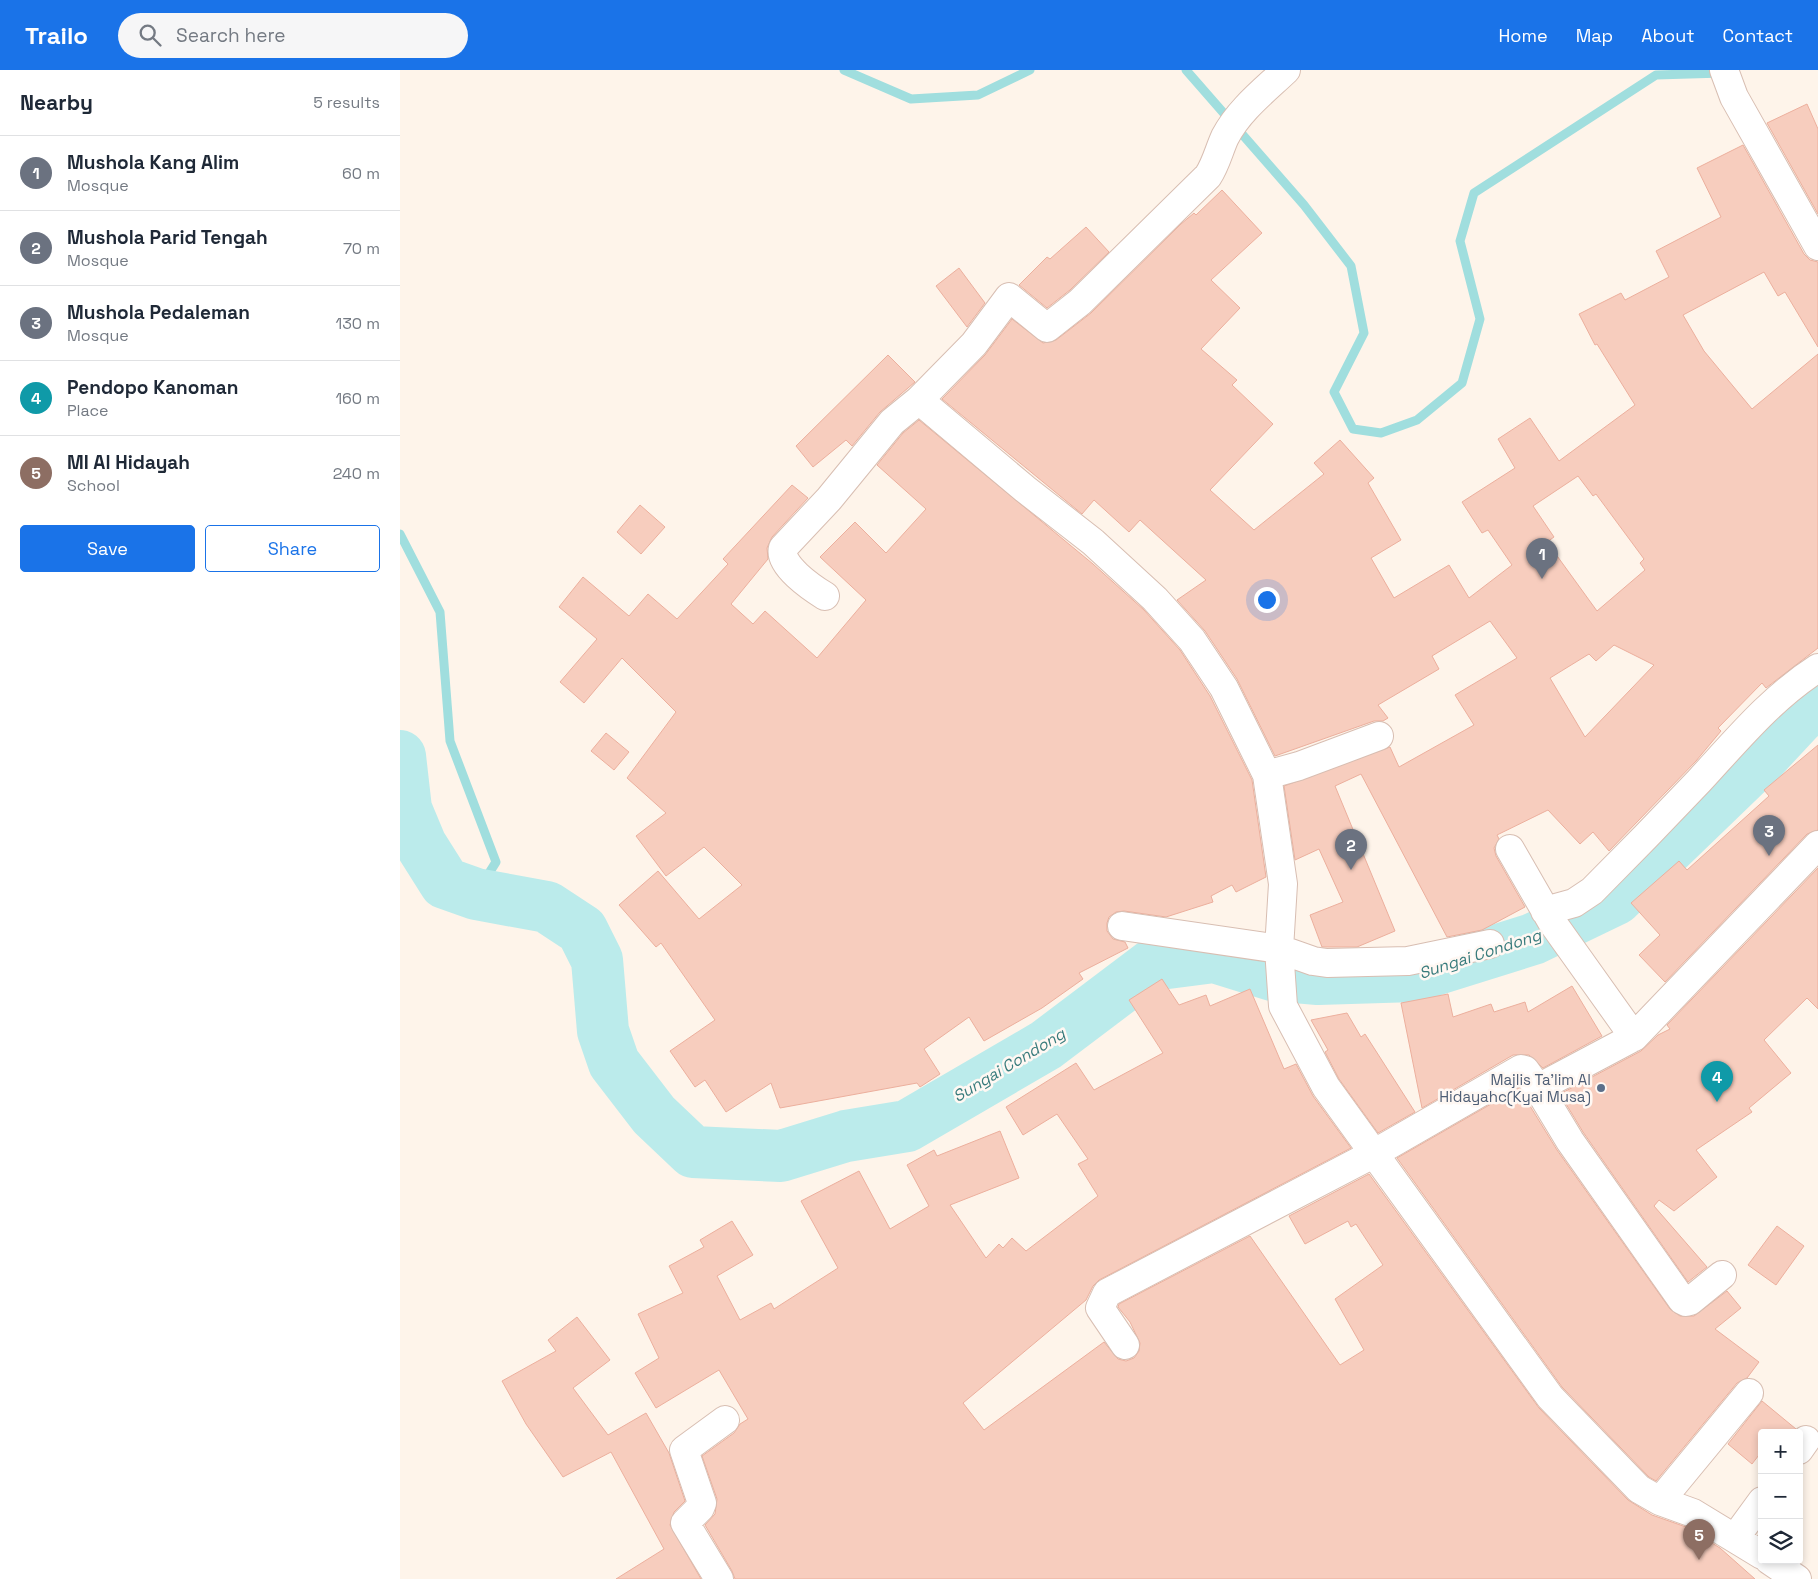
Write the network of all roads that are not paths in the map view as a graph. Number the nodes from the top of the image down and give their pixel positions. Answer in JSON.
{"nodes":[{"id":1,"x":1286,"y":70,"type":"edge"},
{"id":2,"x":1724,"y":70,"type":"edge"},
{"id":3,"x":1818,"y":246,"type":"edge"},
{"id":4,"x":919,"y":400,"type":"junction"},
{"id":5,"x":825,"y":596,"type":"dead end"},
{"id":6,"x":1818,"y":668,"type":"edge"},
{"id":7,"x":1379,"y":736,"type":"dead end"},
{"id":8,"x":1267,"y":775,"type":"junction"},
{"id":9,"x":1818,"y":845,"type":"edge"},
{"id":10,"x":1510,"y":849,"type":"dead end"},
{"id":11,"x":1548,"y":916,"type":"junction"},
{"id":12,"x":1122,"y":926,"type":"dead end"},
{"id":13,"x":1490,"y":944,"type":"dead end"},
{"id":14,"x":1279,"y":954,"type":"junction"},
{"id":15,"x":1634,"y":1037,"type":"junction"},
{"id":16,"x":1538,"y":1088,"type":"junction"},
{"id":17,"x":1373,"y":1154,"type":"junction"},
{"id":18,"x":1722,"y":1275,"type":"dead end"},
{"id":19,"x":1125,"y":1345,"type":"dead end"},
{"id":20,"x":1749,"y":1393,"type":"dead end"},
{"id":21,"x":725,"y":1420,"type":"dead end"},
{"id":22,"x":1660,"y":1501,"type":"junction"},
{"id":23,"x":1758,"y":1506,"type":"edge"},
{"id":24,"x":1735,"y":1538,"type":"junction"},
{"id":25,"x":1758,"y":1552,"type":"edge"},
{"id":26,"x":1775,"y":1564,"type":"edge"},
{"id":27,"x":719,"y":1579,"type":"edge"},
{"id":28,"x":1797,"y":1579,"type":"edge"}],
"edges":[{"from":1,"to":4,"type":"street"},
{"from":2,"to":3,"type":"street"},
{"from":4,"to":5,"type":"street"},
{"from":4,"to":8,"type":"street"},
{"from":6,"to":11,"type":"street"},
{"from":7,"to":8,"type":"street"},
{"from":8,"to":14,"type":"street"},
{"from":9,"to":15,"type":"street"},
{"from":10,"to":11,"type":"street"},
{"from":11,"to":15,"type":"street"},
{"from":12,"to":14,"type":"street"},
{"from":13,"to":14,"type":"street"},
{"from":14,"to":17,"type":"street"},
{"from":15,"to":16,"type":"street"},
{"from":16,"to":17,"type":"street"},
{"from":16,"to":18,"type":"street"},
{"from":17,"to":19,"type":"street"},
{"from":17,"to":22,"type":"street"},
{"from":20,"to":22,"type":"street"},
{"from":21,"to":27,"type":"street"},
{"from":22,"to":24,"type":"street"},
{"from":23,"to":24,"type":"street"},
{"from":24,"to":25,"type":"street"},
{"from":26,"to":28,"type":"street"}]}
